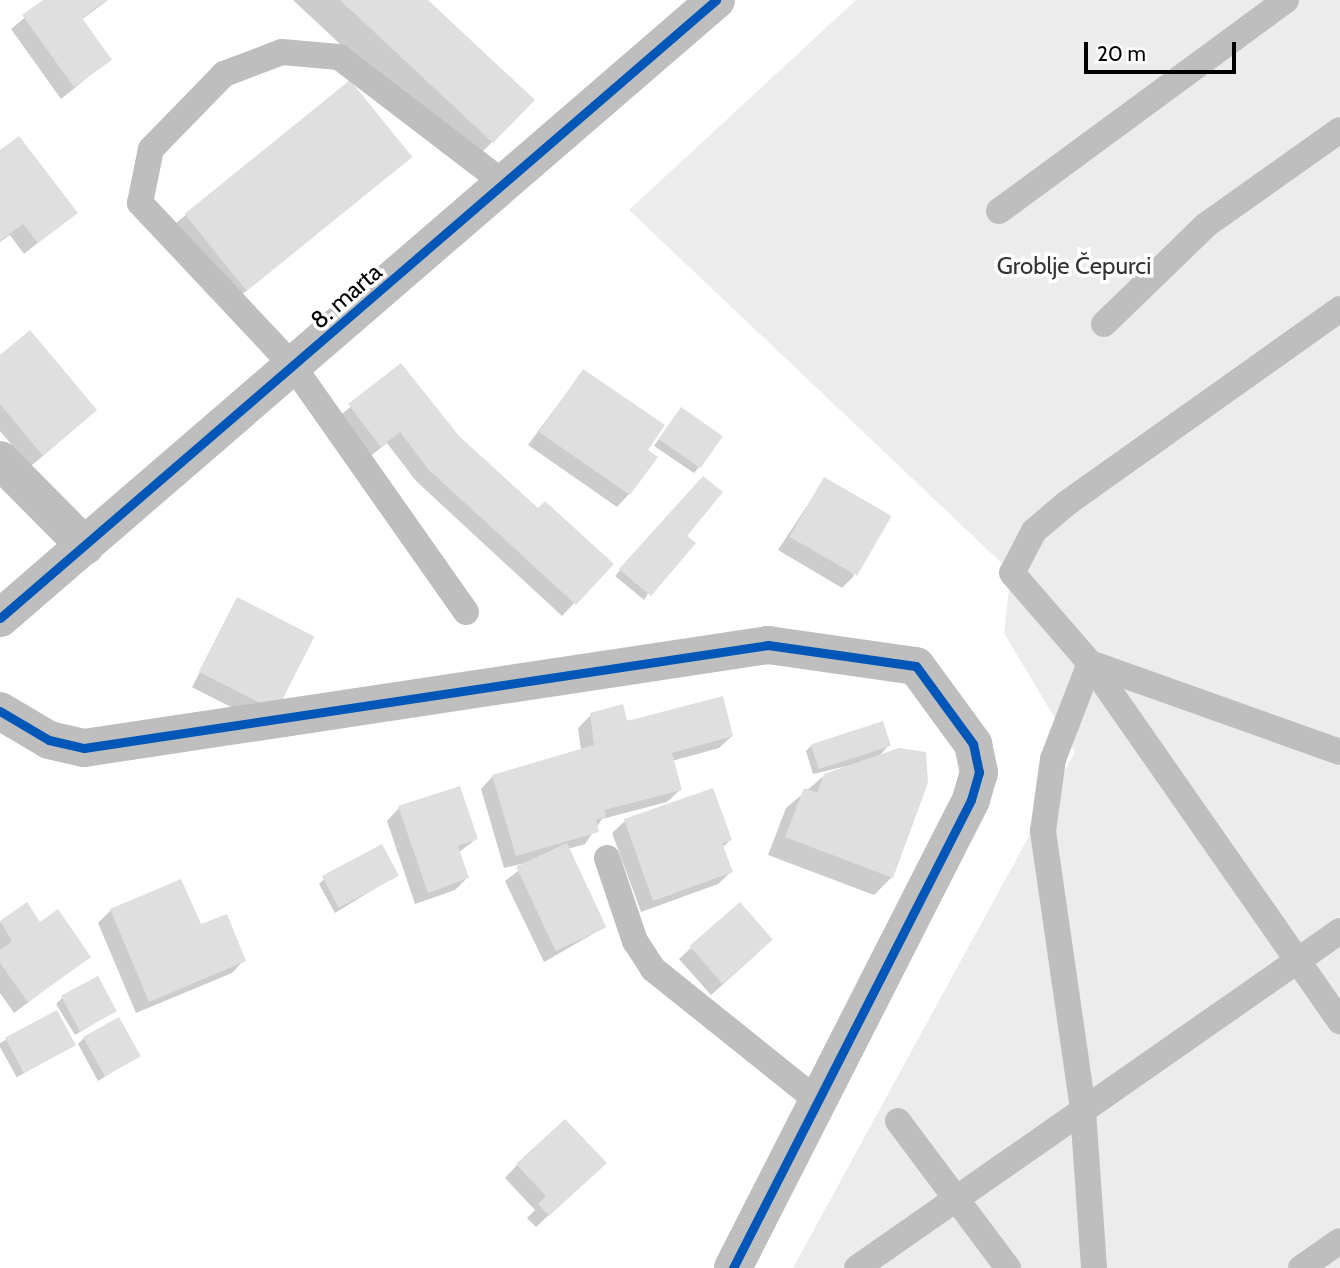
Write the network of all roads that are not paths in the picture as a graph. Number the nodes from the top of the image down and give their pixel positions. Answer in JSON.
{"nodes":[{"id":1,"x":1286,"y":0,"type":"edge"},
{"id":2,"x":701,"y":4,"type":"edge"},
{"id":3,"x":1340,"y":130,"type":"edge"},
{"id":4,"x":505,"y":184,"type":"junction"},
{"id":5,"x":999,"y":211,"type":"dead end"},
{"id":6,"x":1340,"y":309,"type":"edge"},
{"id":7,"x":1104,"y":324,"type":"dead end"},
{"id":8,"x":293,"y":367,"type":"junction"},
{"id":9,"x":0,"y":460,"type":"edge"},
{"id":10,"x":85,"y":546,"type":"junction"},
{"id":11,"x":466,"y":612,"type":"dead end"},
{"id":12,"x":0,"y":618,"type":"edge"},
{"id":13,"x":1090,"y":663,"type":"junction"},
{"id":14,"x":3,"y":720,"type":"edge"},
{"id":15,"x":1340,"y":752,"type":"edge"},
{"id":16,"x":607,"y":858,"type":"dead end"},
{"id":17,"x":1340,"y":931,"type":"edge"},
{"id":18,"x":1296,"y":961,"type":"junction"},
{"id":19,"x":1340,"y":1021,"type":"edge"},
{"id":20,"x":818,"y":1101,"type":"junction"},
{"id":21,"x":1083,"y":1110,"type":"junction"},
{"id":22,"x":898,"y":1122,"type":"dead end"},
{"id":23,"x":959,"y":1197,"type":"junction"},
{"id":24,"x":1340,"y":1241,"type":"edge"},
{"id":25,"x":733,"y":1268,"type":"edge"},
{"id":26,"x":857,"y":1268,"type":"edge"},
{"id":27,"x":1008,"y":1268,"type":"edge"},
{"id":28,"x":1094,"y":1268,"type":"edge"},
{"id":29,"x":1301,"y":1268,"type":"edge"}],
"edges":[{"from":1,"to":5,"type":"lane"},
{"from":2,"to":4,"type":"street","name":"8. marta"},
{"from":3,"to":7,"type":"lane"},
{"from":4,"to":8,"type":"street","name":"8. marta"},
{"from":4,"to":8,"type":"lane"},
{"from":6,"to":13,"type":"lane"},
{"from":8,"to":10,"type":"street","name":"8. marta"},
{"from":8,"to":11,"type":"lane"},
{"from":9,"to":10,"type":"street"},
{"from":10,"to":12,"type":"street","name":"8. marta"},
{"from":13,"to":15,"type":"lane"},
{"from":13,"to":18,"type":"lane"},
{"from":13,"to":21,"type":"lane"},
{"from":14,"to":20,"type":"street"},
{"from":16,"to":20,"type":"lane"},
{"from":17,"to":18,"type":"lane"},
{"from":18,"to":19,"type":"lane"},
{"from":18,"to":21,"type":"lane"},
{"from":20,"to":25,"type":"street"},
{"from":21,"to":23,"type":"lane"},
{"from":21,"to":28,"type":"lane"},
{"from":22,"to":23,"type":"lane"},
{"from":23,"to":26,"type":"lane"},
{"from":23,"to":27,"type":"lane"},
{"from":24,"to":29,"type":"lane"}]}
